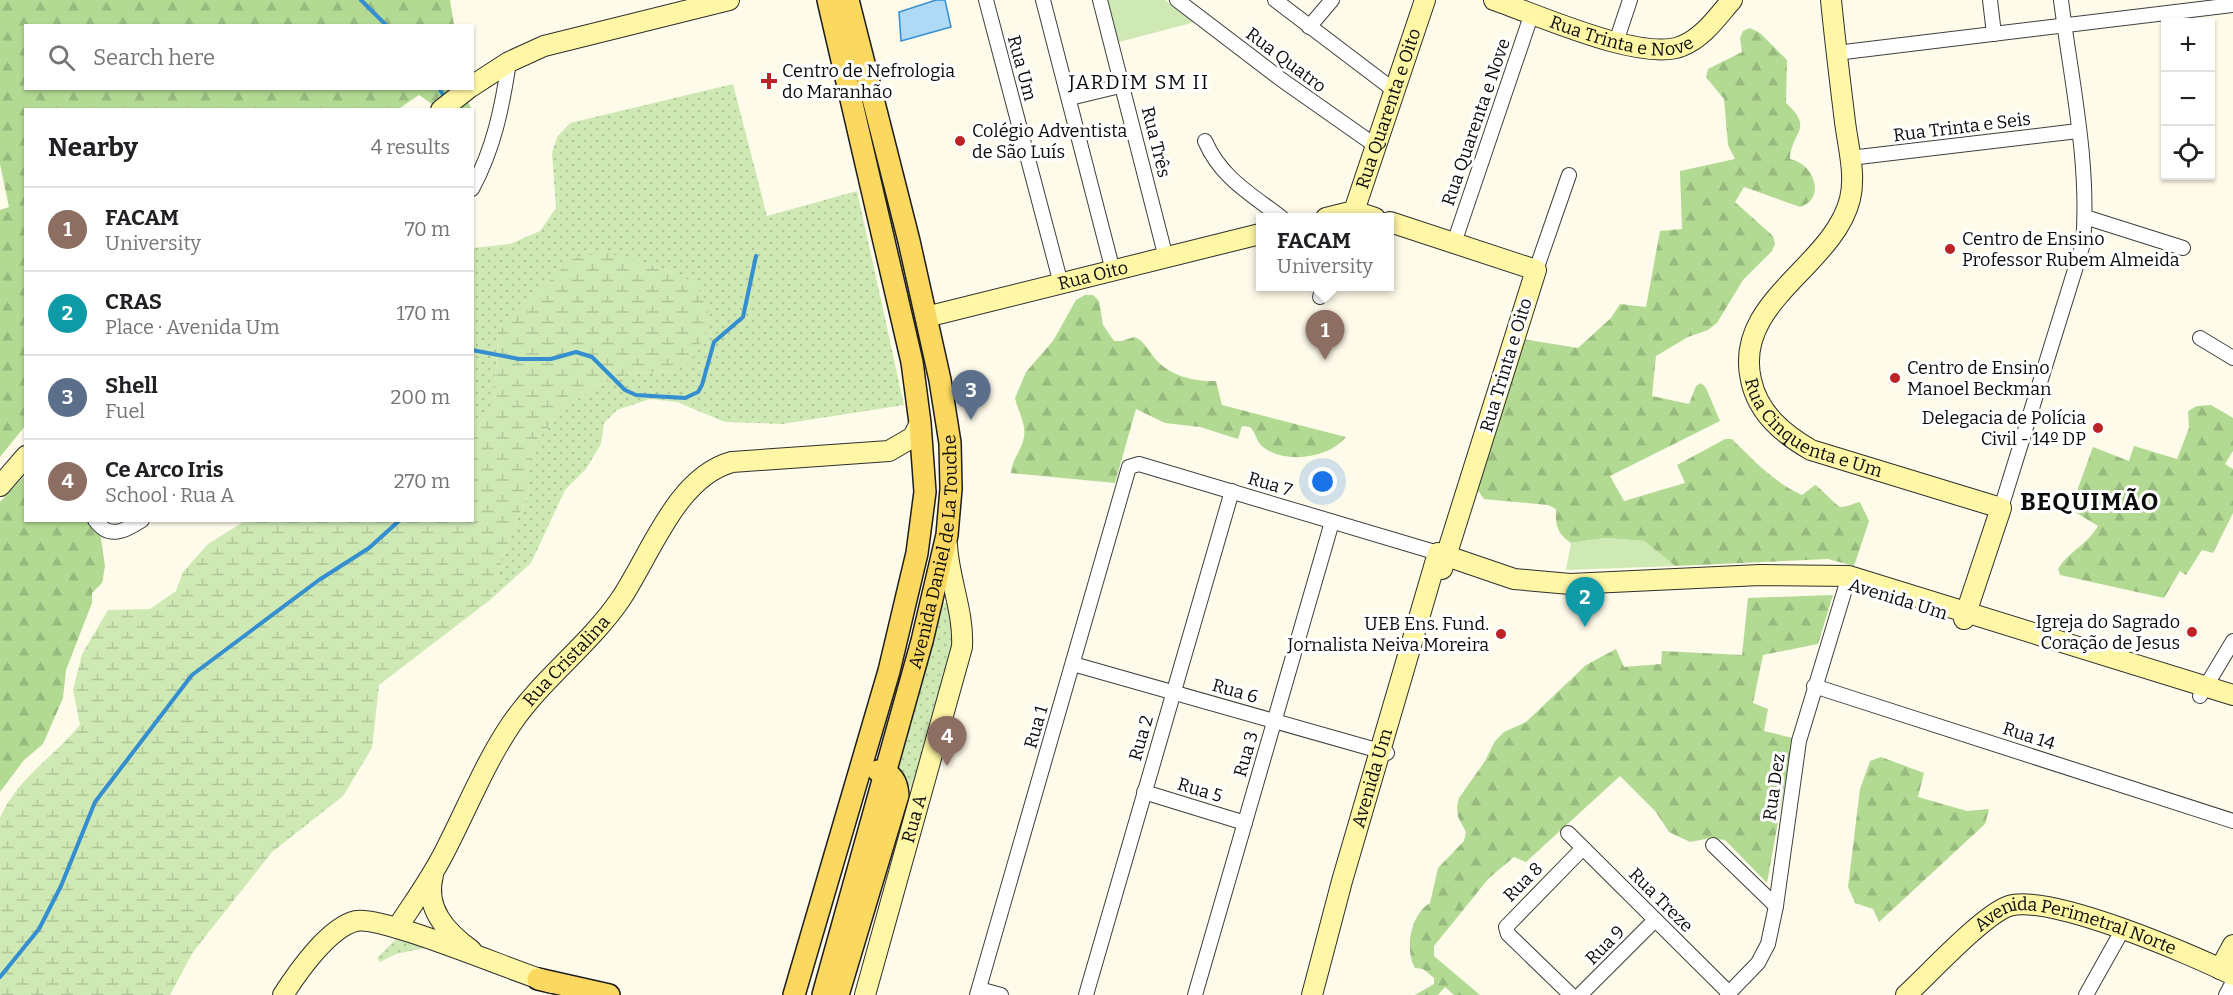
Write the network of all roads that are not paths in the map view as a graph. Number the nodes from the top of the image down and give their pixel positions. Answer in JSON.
{"nodes":[{"id":1,"x":729,"y":0,"type":"edge"},
{"id":2,"x":819,"y":0,"type":"edge"},
{"id":3,"x":828,"y":0,"type":"edge"},
{"id":4,"x":848,"y":0,"type":"edge"},
{"id":5,"x":861,"y":0,"type":"edge"},
{"id":6,"x":986,"y":0,"type":"edge"},
{"id":7,"x":1043,"y":0,"type":"edge"},
{"id":8,"x":1100,"y":0,"type":"edge"},
{"id":9,"x":1177,"y":0,"type":"edge"},
{"id":10,"x":1275,"y":0,"type":"edge"},
{"id":11,"x":1332,"y":0,"type":"edge"},
{"id":12,"x":1425,"y":0,"type":"edge"},
{"id":13,"x":1494,"y":0,"type":"edge"},
{"id":14,"x":1630,"y":0,"type":"edge"},
{"id":15,"x":1732,"y":0,"type":"edge"},
{"id":16,"x":1831,"y":0,"type":"edge"},
{"id":17,"x":1990,"y":0,"type":"edge"},
{"id":18,"x":2061,"y":0,"type":"edge"},
{"id":19,"x":2224,"y":4,"type":"edge"},
{"id":20,"x":1532,"y":13,"type":"junction"},
{"id":21,"x":2064,"y":25,"type":"junction"},
{"id":22,"x":1309,"y":27,"type":"junction"},
{"id":23,"x":1994,"y":34,"type":"junction"},
{"id":24,"x":1616,"y":42,"type":"junction"},
{"id":25,"x":1836,"y":53,"type":"junction"},
{"id":26,"x":508,"y":62,"type":"junction"},
{"id":27,"x":474,"y":85,"type":"edge"},
{"id":28,"x":1124,"y":85,"type":"junction"},
{"id":29,"x":467,"y":90,"type":"edge"},
{"id":30,"x":1395,"y":91,"type":"junction"},
{"id":31,"x":849,"y":96,"type":"junction"},
{"id":32,"x":1070,"y":98,"type":"junction"},
{"id":33,"x":444,"y":108,"type":"edge"},
{"id":34,"x":2078,"y":131,"type":"junction"},
{"id":35,"x":1205,"y":141,"type":"dead end"},
{"id":36,"x":1376,"y":146,"type":"junction"},
{"id":37,"x":1850,"y":158,"type":"junction"},
{"id":38,"x":890,"y":162,"type":"junction"},
{"id":39,"x":1569,"y":175,"type":"dead end"},
{"id":40,"x":474,"y":185,"type":"edge"},
{"id":41,"x":1276,"y":213,"type":"edge"},
{"id":42,"x":1353,"y":213,"type":"edge"},
{"id":43,"x":2085,"y":217,"type":"junction"},
{"id":44,"x":1394,"y":224,"type":"edge"},
{"id":45,"x":1256,"y":235,"type":"edge"},
{"id":46,"x":1454,"y":243,"type":"junction"},
{"id":47,"x":2183,"y":248,"type":"dead end"},
{"id":48,"x":1166,"y":258,"type":"junction"},
{"id":49,"x":1536,"y":270,"type":"junction"},
{"id":50,"x":1113,"y":271,"type":"junction"},
{"id":51,"x":1060,"y":284,"type":"junction"},
{"id":52,"x":926,"y":317,"type":"junction"},
{"id":53,"x":2200,"y":338,"type":"dead end"},
{"id":54,"x":2233,"y":358,"type":"edge"},
{"id":55,"x":920,"y":423,"type":"junction"},
{"id":56,"x":24,"y":458,"type":"edge"},
{"id":57,"x":1128,"y":469,"type":"joint"},
{"id":58,"x":0,"y":486,"type":"edge"},
{"id":59,"x":1232,"y":491,"type":"junction"},
{"id":60,"x":2001,"y":508,"type":"junction"},
{"id":61,"x":97,"y":522,"type":"edge"},
{"id":62,"x":139,"y":522,"type":"edge"},
{"id":63,"x":1332,"y":522,"type":"junction"},
{"id":64,"x":947,"y":535,"type":"junction"},
{"id":65,"x":1441,"y":559,"type":"junction"},
{"id":66,"x":1848,"y":579,"type":"junction"},
{"id":67,"x":1965,"y":615,"type":"junction"},
{"id":68,"x":2233,"y":641,"type":"edge"},
{"id":69,"x":1073,"y":664,"type":"junction"},
{"id":70,"x":1814,"y":686,"type":"junction"},
{"id":71,"x":2203,"y":691,"type":"junction"},
{"id":72,"x":1173,"y":693,"type":"junction"},
{"id":73,"x":2233,"y":696,"type":"edge"},
{"id":74,"x":2233,"y":707,"type":"edge"},
{"id":75,"x":1274,"y":721,"type":"junction"},
{"id":76,"x":1383,"y":752,"type":"junction"},
{"id":77,"x":886,"y":772,"type":"junction"},
{"id":78,"x":855,"y":778,"type":"junction"},
{"id":79,"x":1144,"y":792,"type":"junction"},
{"id":80,"x":2233,"y":821,"type":"edge"},
{"id":81,"x":1245,"y":823,"type":"junction"},
{"id":82,"x":1568,"y":833,"type":"dead end"},
{"id":83,"x":1713,"y":845,"type":"dead end"},
{"id":84,"x":1583,"y":848,"type":"junction"},
{"id":85,"x":435,"y":870,"type":"junction"},
{"id":86,"x":1776,"y":906,"type":"junction"},
{"id":87,"x":1655,"y":920,"type":"junction"},
{"id":88,"x":397,"y":928,"type":"junction"},
{"id":89,"x":2122,"y":929,"type":"junction"},
{"id":90,"x":2233,"y":945,"type":"edge"},
{"id":91,"x":491,"y":962,"type":"junction"},
{"id":92,"x":830,"y":972,"type":"junction"},
{"id":93,"x":2229,"y":975,"type":"edge"},
{"id":94,"x":538,"y":979,"type":"junction"},
{"id":95,"x":978,"y":992,"type":"edge"},
{"id":96,"x":1728,"y":994,"type":"edge"},
{"id":97,"x":283,"y":995,"type":"edge"},
{"id":98,"x":580,"y":995,"type":"edge"},
{"id":99,"x":589,"y":995,"type":"edge"},
{"id":100,"x":609,"y":995,"type":"edge"},
{"id":101,"x":794,"y":995,"type":"edge"},
{"id":102,"x":807,"y":995,"type":"edge"},
{"id":103,"x":823,"y":995,"type":"edge"},
{"id":104,"x":838,"y":995,"type":"edge"},
{"id":105,"x":864,"y":995,"type":"edge"},
{"id":106,"x":1001,"y":995,"type":"edge"},
{"id":107,"x":1086,"y":995,"type":"edge"},
{"id":108,"x":1195,"y":995,"type":"edge"},
{"id":109,"x":1312,"y":995,"type":"edge"},
{"id":110,"x":1319,"y":995,"type":"edge"},
{"id":111,"x":1571,"y":995,"type":"edge"},
{"id":112,"x":1580,"y":995,"type":"edge"},
{"id":113,"x":1906,"y":995,"type":"edge"},
{"id":114,"x":2086,"y":995,"type":"edge"},
{"id":115,"x":2226,"y":995,"type":"edge"}],
"edges":[{"from":1,"to":26,"type":"street"},
{"from":2,"to":31,"type":"main road"},
{"from":3,"to":31,"type":"main road","name":"Avenida Daniel de La Touche"},
{"from":4,"to":38,"type":"main road","name":"Avenida Daniel de La Touche"},
{"from":5,"to":38,"type":"main road"},
{"from":6,"to":51,"type":"street","name":"Rua Um"},
{"from":7,"to":32,"type":"street"},
{"from":8,"to":28,"type":"street","name":"Rua Três"},
{"from":9,"to":36,"type":"street","name":"Rua Quatro"},
{"from":10,"to":22,"type":"street"},
{"from":11,"to":22,"type":"street"},
{"from":12,"to":30,"type":"street","name":"Rua Quarenta e Oito"},
{"from":13,"to":20,"type":"street","name":"Rua Trinta e Nove"},
{"from":14,"to":24,"type":"street"},
{"from":15,"to":24,"type":"street","name":"Rua Trinta e Nove"},
{"from":16,"to":25,"type":"street","name":"Rua Cinquenta e Um"},
{"from":17,"to":23,"type":"street"},
{"from":18,"to":21,"type":"street"},
{"from":19,"to":21,"type":"street"},
{"from":20,"to":24,"type":"street","name":"Rua Trinta e Nove"},
{"from":20,"to":46,"type":"street","name":"Rua Quarenta e Nove"},
{"from":21,"to":23,"type":"street"},
{"from":21,"to":34,"type":"street"},
{"from":22,"to":30,"type":"street"},
{"from":23,"to":25,"type":"street"},
{"from":25,"to":37,"type":"street","name":"Rua Cinquenta e Um"},
{"from":26,"to":27,"type":"street"},
{"from":26,"to":40,"type":"street"},
{"from":28,"to":32,"type":"street"},
{"from":28,"to":48,"type":"street","name":"Rua Três"},
{"from":29,"to":33,"type":"street"},
{"from":30,"to":36,"type":"street","name":"Rua Quarenta e Oito"},
{"from":31,"to":55,"type":"main road","name":"Avenida Daniel de La Touche"},
{"from":32,"to":50,"type":"street"},
{"from":34,"to":37,"type":"street","name":"Rua Trinta e Seis"},
{"from":34,"to":43,"type":"street"},
{"from":35,"to":41,"type":"street"},
{"from":36,"to":42,"type":"street","name":"Rua Quarenta e Oito"},
{"from":37,"to":60,"type":"street","name":"Rua Cinquenta e Um"},
{"from":38,"to":52,"type":"main road","name":"Avenida Daniel de La Touche"},
{"from":39,"to":49,"type":"street","name":"Rua Trinta e Oito"},
{"from":43,"to":47,"type":"street"},
{"from":43,"to":60,"type":"street"},
{"from":44,"to":46,"type":"street"},
{"from":45,"to":48,"type":"street","name":"Rua Oito"},
{"from":46,"to":49,"type":"street"},
{"from":48,"to":50,"type":"street","name":"Rua Oito"},
{"from":49,"to":65,"type":"street","name":"Rua Trinta e Oito"},
{"from":50,"to":51,"type":"street","name":"Rua Oito"},
{"from":51,"to":52,"type":"street","name":"Rua Oito"},
{"from":52,"to":64,"type":"main road","name":"Avenida Daniel de La Touche"},
{"from":53,"to":54,"type":"street"},
{"from":55,"to":78,"type":"main road","name":"Avenida Daniel de La Touche"},
{"from":55,"to":85,"type":"street","name":"Rua Cristalina"},
{"from":56,"to":58,"type":"street"},
{"from":57,"to":59,"type":"street","name":"Rua 7"},
{"from":57,"to":69,"type":"street","name":"Rua 1"},
{"from":59,"to":63,"type":"street","name":"Rua 7"},
{"from":59,"to":72,"type":"street","name":"Rua 2"},
{"from":60,"to":67,"type":"street"},
{"from":61,"to":62,"type":"street"},
{"from":63,"to":65,"type":"street","name":"Rua 7"},
{"from":63,"to":75,"type":"street","name":"Rua 3"},
{"from":64,"to":77,"type":"main road","name":"Avenida Daniel de La Touche"},
{"from":64,"to":105,"type":"street","name":"Rua A"},
{"from":65,"to":66,"type":"street","name":"Avenida Um"},
{"from":65,"to":76,"type":"street","name":"Avenida Um"},
{"from":66,"to":67,"type":"street","name":"Avenida Um"},
{"from":66,"to":70,"type":"street","name":"Rua Dez"},
{"from":67,"to":71,"type":"street","name":"Avenida Um"},
{"from":68,"to":71,"type":"street"},
{"from":69,"to":72,"type":"street","name":"Rua 6"},
{"from":69,"to":95,"type":"street","name":"Rua 1"},
{"from":70,"to":80,"type":"street","name":"Rua 14"},
{"from":70,"to":86,"type":"street","name":"Rua Dez"},
{"from":71,"to":73,"type":"street","name":"Avenida Um"},
{"from":71,"to":74,"type":"street","name":"Avenida Um"},
{"from":72,"to":75,"type":"street","name":"Rua 6"},
{"from":72,"to":79,"type":"street","name":"Rua 2"},
{"from":75,"to":76,"type":"street","name":"Rua 6"},
{"from":75,"to":81,"type":"street","name":"Rua 3"},
{"from":76,"to":109,"type":"street","name":"Avenida Um"},
{"from":76,"to":110,"type":"street","name":"Avenida Um"},
{"from":77,"to":78,"type":"main road"},
{"from":77,"to":92,"type":"main road","name":"Avenida Daniel de La Touche"},
{"from":77,"to":104,"type":"main road"},
{"from":78,"to":101,"type":"main road","name":"Avenida Daniel de La Touche"},
{"from":79,"to":81,"type":"street","name":"Rua 5"},
{"from":79,"to":107,"type":"street","name":"Rua 2"},
{"from":81,"to":108,"type":"street","name":"Rua 3"},
{"from":82,"to":84,"type":"street","name":"Rua Treze"},
{"from":83,"to":86,"type":"street"},
{"from":84,"to":87,"type":"street","name":"Rua Treze"},
{"from":84,"to":111,"type":"street","name":"Rua 8"},
{"from":85,"to":88,"type":"street","name":"Rua Cristalina"},
{"from":85,"to":91,"type":"street"},
{"from":86,"to":96,"type":"street","name":"Rua Dez"},
{"from":87,"to":96,"type":"street","name":"Rua Treze"},
{"from":87,"to":112,"type":"street","name":"Rua 9"},
{"from":88,"to":91,"type":"street"},
{"from":88,"to":97,"type":"street"},
{"from":89,"to":93,"type":"street","name":"Avenida Perimetral Norte"},
{"from":89,"to":113,"type":"street","name":"Avenida Perimetral Norte"},
{"from":89,"to":114,"type":"street"},
{"from":90,"to":93,"type":"street"},
{"from":91,"to":94,"type":"street"},
{"from":92,"to":102,"type":"main road"},
{"from":92,"to":103,"type":"main road","name":"Avenida Daniel de La Touche"},
{"from":93,"to":115,"type":"street"},
{"from":94,"to":98,"type":"main road"},
{"from":94,"to":99,"type":"street"},
{"from":94,"to":100,"type":"main road"},
{"from":95,"to":106,"type":"street"}]}
